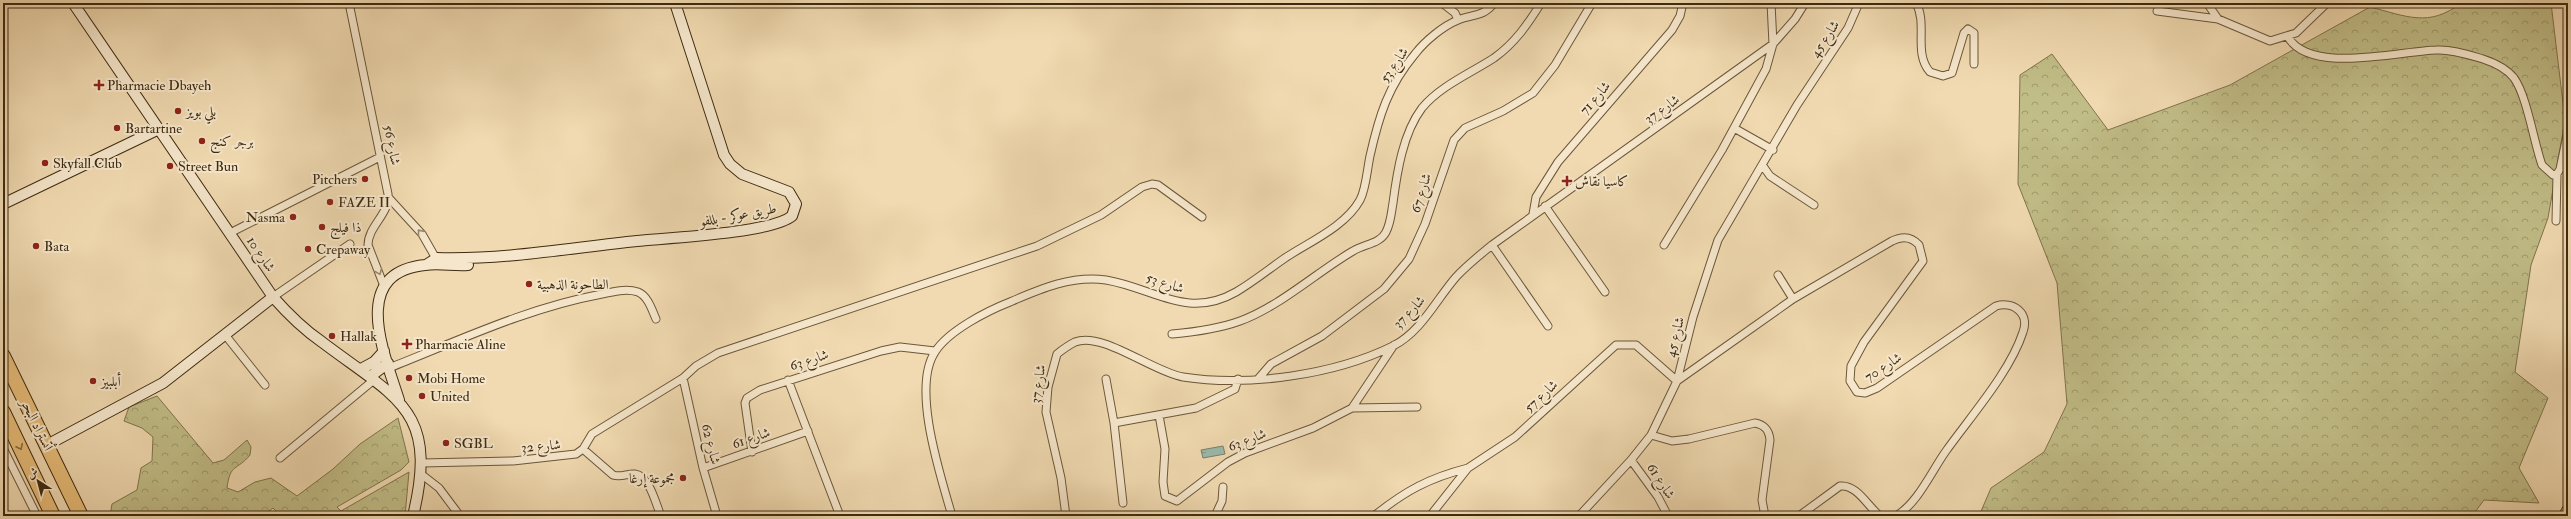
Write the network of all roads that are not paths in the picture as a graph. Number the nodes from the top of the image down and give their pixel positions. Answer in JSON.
{"nodes":[{"id":1,"x":73,"y":3,"type":"edge"},
{"id":2,"x":349,"y":3,"type":"edge"},
{"id":3,"x":675,"y":3,"type":"edge"},
{"id":4,"x":1442,"y":3,"type":"edge"},
{"id":5,"x":1494,"y":3,"type":"edge"},
{"id":6,"x":1541,"y":3,"type":"edge"},
{"id":7,"x":1592,"y":3,"type":"edge"},
{"id":8,"x":1683,"y":3,"type":"edge"},
{"id":9,"x":1771,"y":3,"type":"edge"},
{"id":10,"x":1805,"y":3,"type":"edge"},
{"id":11,"x":1859,"y":3,"type":"edge"},
{"id":12,"x":1916,"y":3,"type":"edge"},
{"id":13,"x":2207,"y":3,"type":"edge"},
{"id":14,"x":2327,"y":3,"type":"edge"},
{"id":15,"x":2157,"y":11,"type":"dead end"},
{"id":16,"x":2218,"y":19,"type":"junction"},
{"id":17,"x":1458,"y":20,"type":"junction"},
{"id":18,"x":2288,"y":37,"type":"junction"},
{"id":19,"x":1773,"y":44,"type":"junction"},
{"id":20,"x":1974,"y":64,"type":"dead end"},
{"id":21,"x":1734,"y":128,"type":"junction"},
{"id":22,"x":159,"y":129,"type":"junction"},
{"id":23,"x":2568,"y":131,"type":"edge"},
{"id":24,"x":1772,"y":150,"type":"junction"},
{"id":25,"x":380,"y":157,"type":"junction"},
{"id":26,"x":1763,"y":166,"type":"junction"},
{"id":27,"x":2557,"y":174,"type":"junction"},
{"id":28,"x":389,"y":198,"type":"junction"},
{"id":29,"x":3,"y":204,"type":"edge"},
{"id":30,"x":1814,"y":205,"type":"dead end"},
{"id":31,"x":1545,"y":206,"type":"junction"},
{"id":32,"x":1534,"y":214,"type":"junction"},
{"id":33,"x":1202,"y":217,"type":"dead end"},
{"id":34,"x":2556,"y":221,"type":"dead end"},
{"id":35,"x":230,"y":233,"type":"junction"},
{"id":36,"x":350,"y":244,"type":"dead end"},
{"id":37,"x":1492,"y":245,"type":"junction"},
{"id":38,"x":1664,"y":245,"type":"dead end"},
{"id":39,"x":438,"y":262,"type":"junction"},
{"id":40,"x":1778,"y":274,"type":"dead end"},
{"id":41,"x":384,"y":286,"type":"junction"},
{"id":42,"x":1605,"y":292,"type":"dead end"},
{"id":43,"x":273,"y":297,"type":"junction"},
{"id":44,"x":1793,"y":298,"type":"junction"},
{"id":45,"x":656,"y":319,"type":"dead end"},
{"id":46,"x":1548,"y":326,"type":"dead end"},
{"id":47,"x":1172,"y":334,"type":"dead end"},
{"id":48,"x":226,"y":336,"type":"junction"},
{"id":49,"x":1394,"y":345,"type":"junction"},
{"id":50,"x":384,"y":351,"type":"junction"},
{"id":51,"x":935,"y":352,"type":"junction"},
{"id":52,"x":3,"y":356,"type":"edge"},
{"id":53,"x":388,"y":365,"type":"junction"},
{"id":54,"x":361,"y":369,"type":"junction"},
{"id":55,"x":373,"y":378,"type":"junction"},
{"id":56,"x":684,"y":378,"type":"junction"},
{"id":57,"x":1106,"y":379,"type":"dead end"},
{"id":58,"x":1238,"y":379,"type":"junction"},
{"id":59,"x":1258,"y":379,"type":"junction"},
{"id":60,"x":788,"y":380,"type":"junction"},
{"id":61,"x":1677,"y":381,"type":"junction"},
{"id":62,"x":265,"y":385,"type":"dead end"},
{"id":63,"x":399,"y":400,"type":"junction"},
{"id":64,"x":1417,"y":407,"type":"dead end"},
{"id":65,"x":1352,"y":408,"type":"junction"},
{"id":66,"x":3,"y":412,"type":"edge"},
{"id":67,"x":1159,"y":415,"type":"junction"},
{"id":68,"x":1114,"y":423,"type":"junction"},
{"id":69,"x":808,"y":431,"type":"junction"},
{"id":70,"x":1651,"y":435,"type":"junction"},
{"id":71,"x":47,"y":445,"type":"junction"},
{"id":72,"x":3,"y":448,"type":"edge"},
{"id":73,"x":583,"y":449,"type":"junction"},
{"id":74,"x":752,"y":452,"type":"junction"},
{"id":75,"x":280,"y":458,"type":"dead end"},
{"id":76,"x":1631,"y":460,"type":"junction"},
{"id":77,"x":422,"y":463,"type":"junction"},
{"id":78,"x":703,"y":468,"type":"junction"},
{"id":79,"x":1468,"y":468,"type":"junction"},
{"id":80,"x":421,"y":474,"type":"junction"},
{"id":81,"x":1223,"y":487,"type":"dead end"},
{"id":82,"x":1123,"y":503,"type":"dead end"},
{"id":83,"x":2568,"y":509,"type":"edge"},
{"id":84,"x":37,"y":516,"type":"edge"},
{"id":85,"x":53,"y":516,"type":"edge"},
{"id":86,"x":80,"y":516,"type":"edge"},
{"id":87,"x":413,"y":516,"type":"edge"},
{"id":88,"x":456,"y":516,"type":"edge"},
{"id":89,"x":661,"y":516,"type":"edge"},
{"id":90,"x":718,"y":516,"type":"edge"},
{"id":91,"x":840,"y":516,"type":"edge"},
{"id":92,"x":952,"y":516,"type":"edge"},
{"id":93,"x":1066,"y":516,"type":"edge"},
{"id":94,"x":1215,"y":516,"type":"edge"},
{"id":95,"x":1374,"y":516,"type":"edge"},
{"id":96,"x":1430,"y":516,"type":"edge"},
{"id":97,"x":1579,"y":516,"type":"edge"},
{"id":98,"x":1668,"y":516,"type":"edge"},
{"id":99,"x":1765,"y":516,"type":"edge"},
{"id":100,"x":1799,"y":516,"type":"edge"},
{"id":101,"x":1880,"y":516,"type":"edge"},
{"id":102,"x":1896,"y":516,"type":"edge"},
{"id":103,"x":2564,"y":516,"type":"edge"}],
"edges":[{"from":1,"to":22,"type":"street","name":"شارع 10"},
{"from":2,"to":25,"type":"street","name":"شارع 56"},
{"from":3,"to":39,"type":"street","name":"طريق عوكر - بللفو"},
{"from":4,"to":17,"type":"street"},
{"from":5,"to":17,"type":"street","name":"شارع 53"},
{"from":6,"to":47,"type":"street"},
{"from":7,"to":59,"type":"street","name":"شارع 67"},
{"from":8,"to":32,"type":"street","name":"شارع 71"},
{"from":9,"to":19,"type":"street"},
{"from":10,"to":19,"type":"street","name":"شارع 37"},
{"from":11,"to":24,"type":"street","name":"شارع 45"},
{"from":12,"to":20,"type":"street"},
{"from":13,"to":16,"type":"street"},
{"from":14,"to":18,"type":"street"},
{"from":15,"to":16,"type":"street"},
{"from":16,"to":18,"type":"street"},
{"from":17,"to":51,"type":"street","name":"شارع 53"},
{"from":18,"to":27,"type":"street"},
{"from":19,"to":21,"type":"street"},
{"from":19,"to":31,"type":"street","name":"شارع 37"},
{"from":21,"to":24,"type":"street"},
{"from":21,"to":38,"type":"street"},
{"from":22,"to":29,"type":"street"},
{"from":22,"to":35,"type":"street","name":"شارع 10"},
{"from":23,"to":27,"type":"street"},
{"from":24,"to":26,"type":"street","name":"شارع 45"},
{"from":25,"to":28,"type":"street","name":"شارع 56"},
{"from":25,"to":35,"type":"street"},
{"from":26,"to":30,"type":"street"},
{"from":26,"to":61,"type":"street","name":"شارع 45"},
{"from":27,"to":34,"type":"street"},
{"from":39,"to":28,"type":"street","one_way":true},
{"from":28,"to":41,"type":"street","one_way":true},
{"from":31,"to":32,"type":"street","name":"شارع 37"},
{"from":31,"to":42,"type":"street"},
{"from":32,"to":37,"type":"street","name":"شارع 37"},
{"from":33,"to":56,"type":"street"},
{"from":35,"to":43,"type":"street","name":"شارع 10"},
{"from":36,"to":43,"type":"street"},
{"from":37,"to":46,"type":"street"},
{"from":37,"to":49,"type":"street","name":"شارع 37"},
{"from":39,"to":41,"type":"street","name":"طريق عوكر - بللفو"},
{"from":40,"to":44,"type":"street"},
{"from":41,"to":50,"type":"street"},
{"from":43,"to":48,"type":"street"},
{"from":43,"to":54,"type":"street","name":"شارع 10"},
{"from":44,"to":61,"type":"street","name":"شارع 70"},
{"from":44,"to":102,"type":"street","name":"شارع 70"},
{"from":45,"to":53,"type":"street"},
{"from":48,"to":62,"type":"street"},
{"from":48,"to":71,"type":"street"},
{"from":49,"to":59,"type":"street","name":"شارع 37"},
{"from":49,"to":65,"type":"street","name":"شارع 63"},
{"from":50,"to":53,"type":"street"},
{"from":50,"to":54,"type":"street"},
{"from":51,"to":60,"type":"street","name":"شارع 63"},
{"from":51,"to":92,"type":"street"},
{"from":52,"to":71,"type":"highway","name":"أتستراد البحر"},
{"from":53,"to":55,"type":"street"},
{"from":53,"to":63,"type":"street"},
{"from":54,"to":55,"type":"street","name":"شارع 10"},
{"from":55,"to":63,"type":"street","name":"شارع 10"},
{"from":55,"to":75,"type":"street"},
{"from":56,"to":73,"type":"street"},
{"from":56,"to":78,"type":"street","name":"شارع 62"},
{"from":57,"to":68,"type":"street"},
{"from":58,"to":59,"type":"street","name":"شارع 37"},
{"from":58,"to":67,"type":"street"},
{"from":58,"to":93,"type":"street","name":"شارع 37"},
{"from":60,"to":69,"type":"street"},
{"from":60,"to":74,"type":"street","name":"شارع 63"},
{"from":61,"to":70,"type":"street","name":"شارع 45"},
{"from":61,"to":79,"type":"street","name":"شارع 57"},
{"from":63,"to":77,"type":"street"},
{"from":64,"to":65,"type":"street"},
{"from":65,"to":67,"type":"street","name":"شارع 63"},
{"from":66,"to":85,"type":"highway","name":"أتستراد البحر","one_way":true},
{"from":67,"to":68,"type":"street"},
{"from":68,"to":82,"type":"street"},
{"from":69,"to":74,"type":"street","name":"شارع 61"},
{"from":69,"to":91,"type":"street"},
{"from":70,"to":76,"type":"street","name":"شارع 45"},
{"from":70,"to":99,"type":"street"},
{"from":71,"to":86,"type":"highway","name":"أتستراد البحر"},
{"from":72,"to":84,"type":"street"},
{"from":73,"to":77,"type":"street","name":"شارع 32"},
{"from":73,"to":89,"type":"street"},
{"from":74,"to":78,"type":"street","name":"شارع 61"},
{"from":76,"to":97,"type":"street","name":"شارع 45"},
{"from":76,"to":98,"type":"street","name":"شارع 61"},
{"from":77,"to":80,"type":"street"},
{"from":78,"to":90,"type":"street","name":"شارع 62"},
{"from":79,"to":95,"type":"street"},
{"from":79,"to":96,"type":"street","name":"شارع 57"},
{"from":80,"to":87,"type":"street"},
{"from":80,"to":88,"type":"street"},
{"from":81,"to":94,"type":"street"},
{"from":83,"to":103,"type":"street"},
{"from":100,"to":101,"type":"street"}]}
